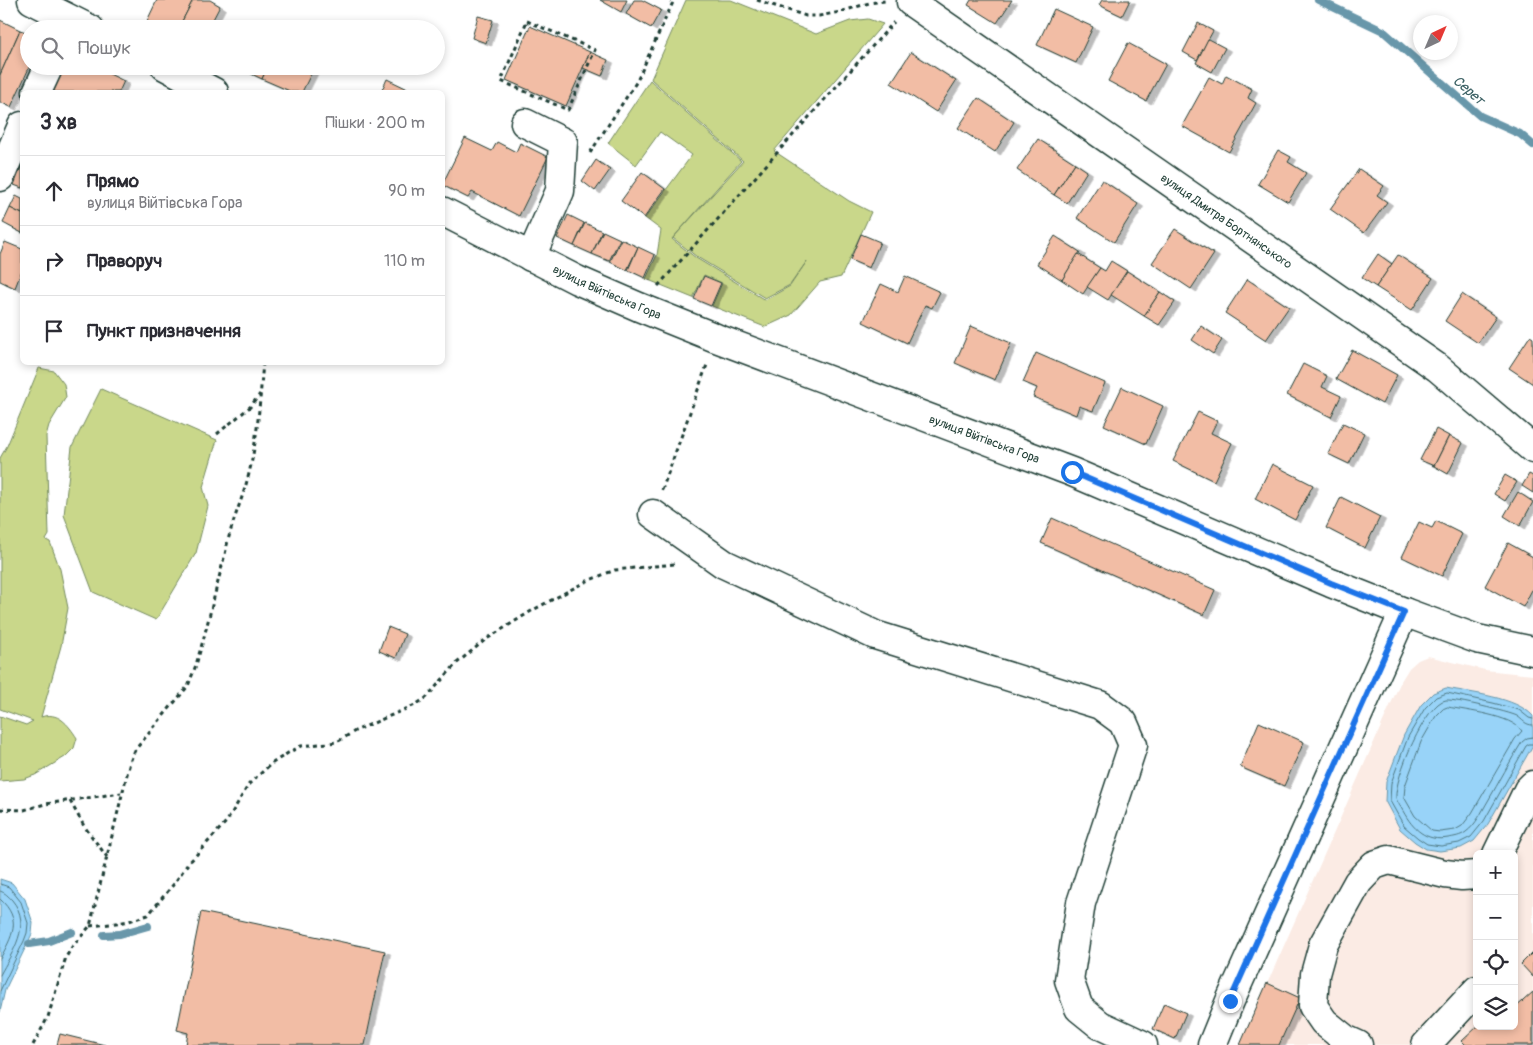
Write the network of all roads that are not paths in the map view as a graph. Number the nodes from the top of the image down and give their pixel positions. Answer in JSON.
{"nodes":[{"id":1,"x":32,"y":0,"type":"edge"},
{"id":2,"x":911,"y":2,"type":"road end"},
{"id":3,"x":66,"y":20,"type":"edge"},
{"id":4,"x":45,"y":75,"type":"edge"},
{"id":5,"x":182,"y":75,"type":"edge"},
{"id":6,"x":38,"y":90,"type":"edge"},
{"id":7,"x":210,"y":90,"type":"edge"},
{"id":8,"x":525,"y":123,"type":"dead end"},
{"id":9,"x":20,"y":131,"type":"edge"},
{"id":10,"x":0,"y":177,"type":"edge"},
{"id":11,"x":445,"y":213,"type":"edge"},
{"id":12,"x":531,"y":257,"type":"junction"},
{"id":13,"x":1533,"y":449,"type":"edge"},
{"id":14,"x":653,"y":514,"type":"road end"},
{"id":15,"x":1404,"y":612,"type":"junction"},
{"id":16,"x":1533,"y":651,"type":"edge"},
{"id":17,"x":1533,"y":785,"type":"edge"},
{"id":18,"x":1499,"y":850,"type":"edge"},
{"id":19,"x":1473,"y":875,"type":"edge"},
{"id":20,"x":1473,"y":994,"type":"edge"},
{"id":21,"x":1143,"y":1045,"type":"edge"},
{"id":22,"x":1212,"y":1045,"type":"edge"},
{"id":23,"x":1358,"y":1045,"type":"edge"},
{"id":24,"x":1426,"y":1045,"type":"edge"}],
"edges":[{"from":1,"to":3,"type":"street"},
{"from":2,"to":13,"type":"street","name":"вулиця Дмитра Бортнянського"},
{"from":4,"to":6,"type":"street"},
{"from":5,"to":7,"type":"street"},
{"from":8,"to":12,"type":"street"},
{"from":9,"to":10,"type":"street"},
{"from":11,"to":12,"type":"street","name":"вулиця Війтівська Гора"},
{"from":12,"to":15,"type":"street","name":"вулиця Війтівська Гора"},
{"from":14,"to":21,"type":"street"},
{"from":15,"to":16,"type":"street","name":"вулиця Війтівська Гора"},
{"from":15,"to":22,"type":"street"},
{"from":17,"to":18,"type":"street"},
{"from":19,"to":23,"type":"street"},
{"from":20,"to":24,"type":"street"}]}
